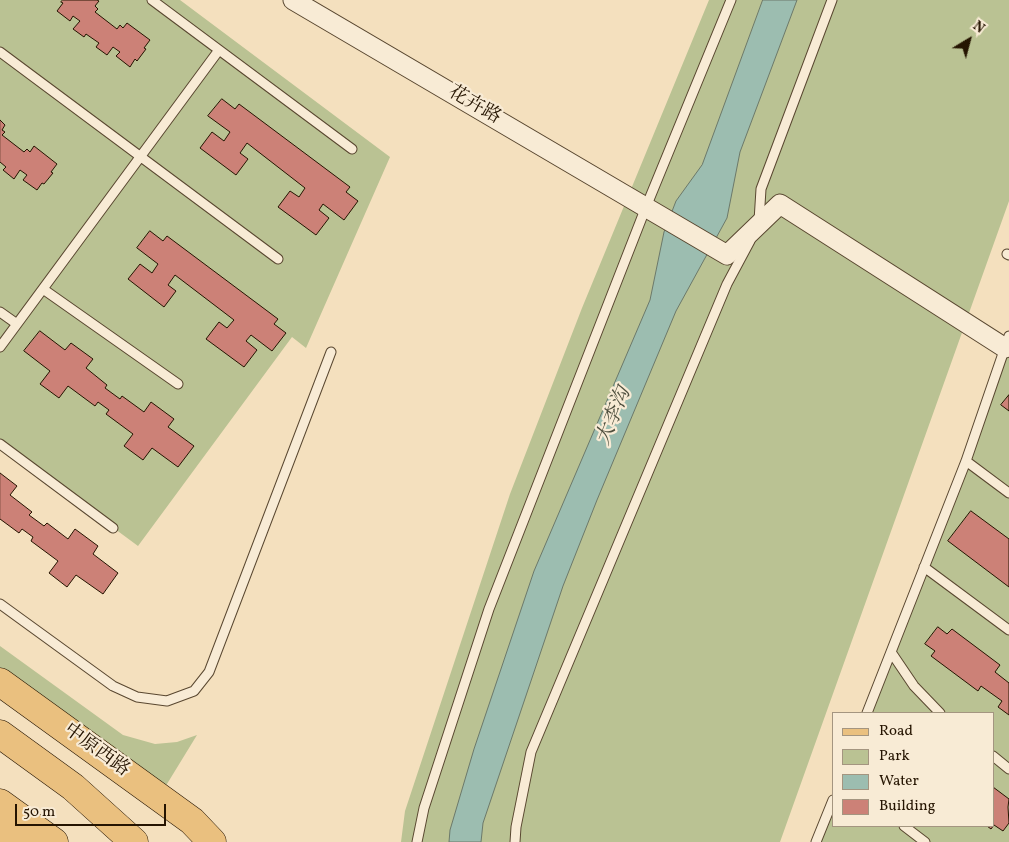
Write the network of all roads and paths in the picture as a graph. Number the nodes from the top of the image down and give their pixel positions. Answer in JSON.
{"nodes":[{"id":1,"x":152,"y":0,"type":"edge"},
{"id":2,"x":295,"y":0,"type":"edge"},
{"id":3,"x":731,"y":0,"type":"edge"},
{"id":4,"x":832,"y":0,"type":"edge"},
{"id":5,"x":219,"y":50,"type":"junction"},
{"id":6,"x":0,"y":52,"type":"edge"},
{"id":7,"x":352,"y":149,"type":"dead end"},
{"id":8,"x":141,"y":156,"type":"junction"},
{"id":9,"x":651,"y":210,"type":"junction"},
{"id":10,"x":759,"y":224,"type":"junction"},
{"id":11,"x":278,"y":259,"type":"dead end"},
{"id":12,"x":43,"y":289,"type":"junction"},
{"id":13,"x":0,"y":312,"type":"edge"},
{"id":14,"x":17,"y":324,"type":"junction"},
{"id":15,"x":1007,"y":342,"type":"edge"},
{"id":16,"x":0,"y":347,"type":"edge"},
{"id":17,"x":331,"y":352,"type":"dead end"},
{"id":18,"x":178,"y":384,"type":"dead end"},
{"id":19,"x":0,"y":444,"type":"edge"},
{"id":20,"x":966,"y":461,"type":"junction"},
{"id":21,"x":1009,"y":493,"type":"edge"},
{"id":22,"x":113,"y":528,"type":"dead end"},
{"id":23,"x":924,"y":567,"type":"junction"},
{"id":24,"x":0,"y":604,"type":"edge"},
{"id":25,"x":1009,"y":630,"type":"edge"},
{"id":26,"x":891,"y":652,"type":"junction"},
{"id":27,"x":0,"y":682,"type":"edge"},
{"id":28,"x":867,"y":712,"type":"edge"},
{"id":29,"x":939,"y":712,"type":"edge"},
{"id":30,"x":0,"y":734,"type":"edge"},
{"id":31,"x":0,"y":753,"type":"edge"},
{"id":32,"x":994,"y":757,"type":"edge"},
{"id":33,"x":1009,"y":769,"type":"edge"},
{"id":34,"x":832,"y":802,"type":"edge"},
{"id":35,"x":0,"y":803,"type":"edge"},
{"id":36,"x":905,"y":827,"type":"edge"},
{"id":37,"x":0,"y":829,"type":"edge"},
{"id":38,"x":18,"y":842,"type":"edge"},
{"id":39,"x":54,"y":842,"type":"edge"},
{"id":40,"x":122,"y":842,"type":"edge"},
{"id":41,"x":134,"y":842,"type":"edge"},
{"id":42,"x":212,"y":842,"type":"edge"},
{"id":43,"x":417,"y":842,"type":"edge"},
{"id":44,"x":515,"y":842,"type":"edge"},
{"id":45,"x":816,"y":842,"type":"edge"},
{"id":46,"x":925,"y":842,"type":"edge"}],
"edges":[{"from":1,"to":5,"type":"lane"},
{"from":2,"to":9,"type":"street","name":"花卉路"},
{"from":3,"to":9,"type":"lane"},
{"from":4,"to":10,"type":"lane"},
{"from":5,"to":7,"type":"lane"},
{"from":5,"to":8,"type":"lane"},
{"from":6,"to":8,"type":"lane"},
{"from":8,"to":11,"type":"lane"},
{"from":8,"to":12,"type":"lane"},
{"from":9,"to":10,"type":"street","name":"花卉路"},
{"from":9,"to":43,"type":"lane"},
{"from":10,"to":15,"type":"street"},
{"from":10,"to":44,"type":"lane"},
{"from":12,"to":14,"type":"lane"},
{"from":12,"to":18,"type":"lane"},
{"from":13,"to":14,"type":"lane"},
{"from":14,"to":16,"type":"lane"},
{"from":15,"to":20,"type":"lane"},
{"from":17,"to":24,"type":"lane"},
{"from":19,"to":22,"type":"lane"},
{"from":20,"to":21,"type":"lane"},
{"from":20,"to":23,"type":"lane"},
{"from":23,"to":25,"type":"lane"},
{"from":23,"to":26,"type":"lane"},
{"from":26,"to":28,"type":"lane"},
{"from":26,"to":29,"type":"lane"},
{"from":27,"to":42,"type":"main road","name":"中原西路"},
{"from":30,"to":41,"type":"main road"},
{"from":31,"to":40,"type":"main road"},
{"from":32,"to":33,"type":"lane"},
{"from":34,"to":45,"type":"lane"},
{"from":35,"to":39,"type":"main road"},
{"from":36,"to":46,"type":"lane"},
{"from":37,"to":38,"type":"main road"}]}
